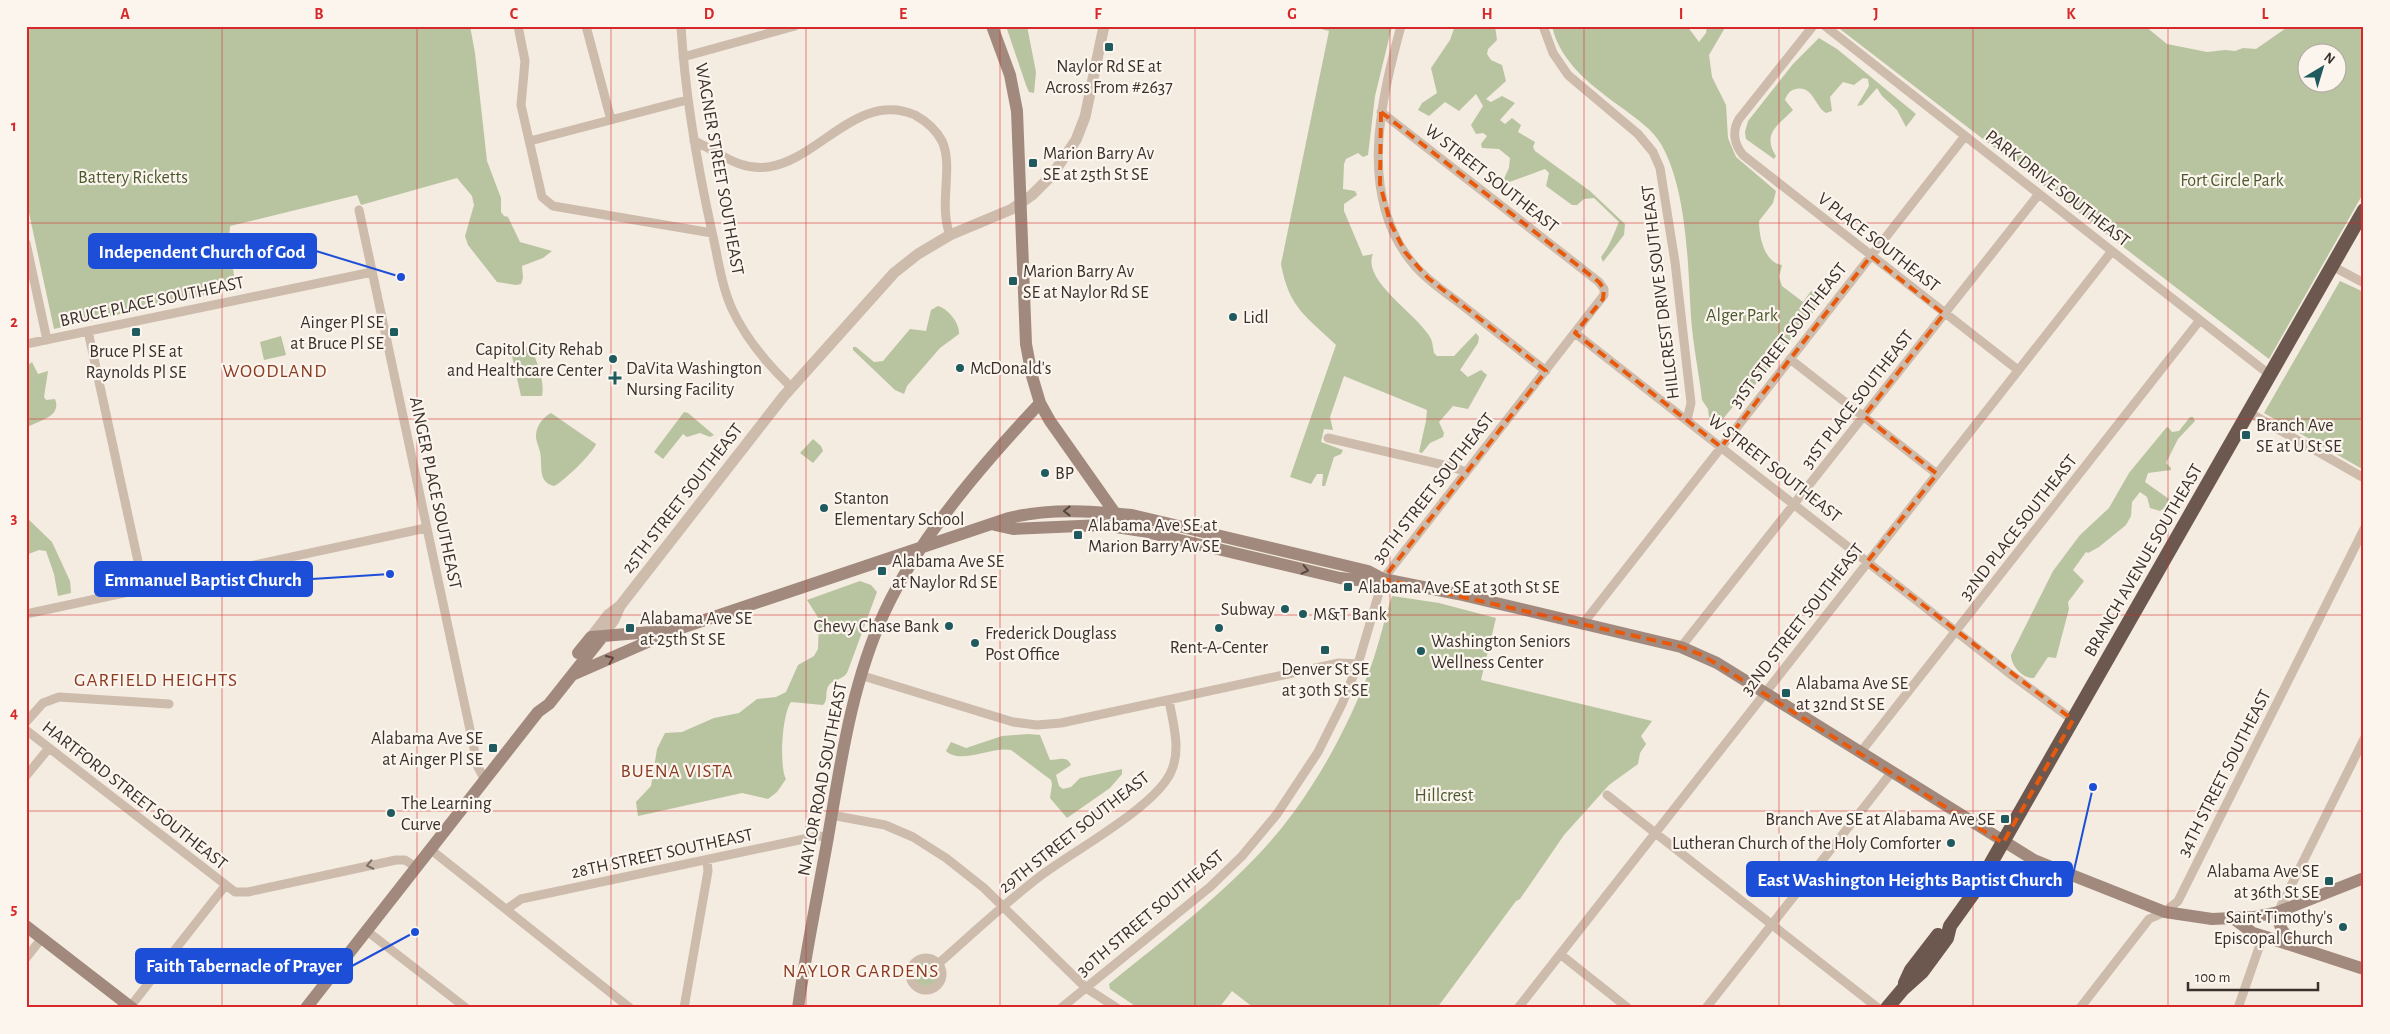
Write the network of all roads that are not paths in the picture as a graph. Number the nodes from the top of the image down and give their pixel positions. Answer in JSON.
{"nodes":[{"id":1,"x":518,"y":26,"type":"edge"},
{"id":2,"x":586,"y":26,"type":"edge"},
{"id":3,"x":681,"y":26,"type":"edge"},
{"id":4,"x":795,"y":26,"type":"edge"},
{"id":5,"x":992,"y":26,"type":"edge"},
{"id":6,"x":1104,"y":26,"type":"edge"},
{"id":7,"x":1401,"y":26,"type":"edge"},
{"id":8,"x":1543,"y":26,"type":"edge"},
{"id":9,"x":1813,"y":26,"type":"edge"},
{"id":10,"x":1825,"y":26,"type":"edge"},
{"id":11,"x":683,"y":57,"type":"junction"},
{"id":12,"x":688,"y":100,"type":"junction"},
{"id":13,"x":1381,"y":112,"type":"junction"},
{"id":14,"x":611,"y":120,"type":"junction"},
{"id":15,"x":1965,"y":136,"type":"junction"},
{"id":16,"x":530,"y":141,"type":"junction"},
{"id":17,"x":694,"y":141,"type":"junction"},
{"id":18,"x":2039,"y":194,"type":"junction"},
{"id":19,"x":1021,"y":204,"type":"junction"},
{"id":20,"x":359,"y":210,"type":"dead end"},
{"id":21,"x":2364,"y":210,"type":"edge"},
{"id":22,"x":712,"y":233,"type":"junction"},
{"id":23,"x":950,"y":236,"type":"junction"},
{"id":24,"x":26,"y":243,"type":"edge"},
{"id":25,"x":2112,"y":251,"type":"junction"},
{"id":26,"x":1871,"y":256,"type":"junction"},
{"id":27,"x":2332,"y":266,"type":"junction"},
{"id":28,"x":372,"y":272,"type":"junction"},
{"id":29,"x":2364,"y":283,"type":"edge"},
{"id":30,"x":1604,"y":289,"type":"joint"},
{"id":31,"x":1944,"y":314,"type":"junction"},
{"id":32,"x":2200,"y":320,"type":"junction"},
{"id":33,"x":88,"y":331,"type":"junction"},
{"id":34,"x":1576,"y":333,"type":"junction"},
{"id":35,"x":47,"y":340,"type":"junction"},
{"id":36,"x":26,"y":344,"type":"edge"},
{"id":37,"x":1790,"y":359,"type":"junction"},
{"id":38,"x":2018,"y":370,"type":"junction"},
{"id":39,"x":1546,"y":371,"type":"junction"},
{"id":40,"x":2270,"y":375,"type":"junction"},
{"id":41,"x":791,"y":387,"type":"junction"},
{"id":42,"x":1040,"y":403,"type":"junction"},
{"id":43,"x":2248,"y":412,"type":"junction"},
{"id":44,"x":1864,"y":416,"type":"junction"},
{"id":45,"x":1687,"y":420,"type":"junction"},
{"id":46,"x":1328,"y":438,"type":"dead end"},
{"id":47,"x":1721,"y":447,"type":"junction"},
{"id":48,"x":1466,"y":472,"type":"junction"},
{"id":49,"x":1937,"y":474,"type":"junction"},
{"id":50,"x":2364,"y":478,"type":"edge"},
{"id":51,"x":1794,"y":504,"type":"junction"},
{"id":52,"x":1116,"y":513,"type":"junction"},
{"id":53,"x":995,"y":524,"type":"junction"},
{"id":54,"x":426,"y":528,"type":"junction"},
{"id":55,"x":1121,"y":528,"type":"junction"},
{"id":56,"x":2364,"y":529,"type":"edge"},
{"id":57,"x":920,"y":548,"type":"junction"},
{"id":58,"x":1867,"y":562,"type":"junction"},
{"id":59,"x":1383,"y":579,"type":"junction"},
{"id":60,"x":144,"y":589,"type":"junction"},
{"id":61,"x":26,"y":614,"type":"edge"},
{"id":62,"x":1582,"y":625,"type":"junction"},
{"id":63,"x":675,"y":630,"type":"junction"},
{"id":64,"x":1956,"y":632,"type":"junction"},
{"id":65,"x":597,"y":636,"type":"junction"},
{"id":66,"x":1682,"y":647,"type":"junction"},
{"id":67,"x":1358,"y":664,"type":"junction"},
{"id":68,"x":572,"y":675,"type":"junction"},
{"id":69,"x":860,"y":675,"type":"junction"},
{"id":70,"x":1765,"y":693,"type":"junction"},
{"id":71,"x":1169,"y":700,"type":"junction"},
{"id":72,"x":169,"y":704,"type":"dead end"},
{"id":73,"x":538,"y":712,"type":"junction"},
{"id":74,"x":2073,"y":720,"type":"junction"},
{"id":75,"x":26,"y":722,"type":"edge"},
{"id":76,"x":26,"y":730,"type":"edge"},
{"id":77,"x":2364,"y":739,"type":"edge"},
{"id":78,"x":49,"y":748,"type":"junction"},
{"id":79,"x":1860,"y":753,"type":"junction"},
{"id":80,"x":1891,"y":773,"type":"junction"},
{"id":81,"x":26,"y":776,"type":"edge"},
{"id":82,"x":485,"y":780,"type":"junction"},
{"id":83,"x":1607,"y":795,"type":"dead end"},
{"id":84,"x":831,"y":815,"type":"junction"},
{"id":85,"x":1655,"y":833,"type":"junction"},
{"id":86,"x":828,"y":837,"type":"junction"},
{"id":87,"x":2003,"y":843,"type":"junction"},
{"id":88,"x":430,"y":849,"type":"junction"},
{"id":89,"x":707,"y":860,"type":"junction"},
{"id":90,"x":416,"y":867,"type":"junction"},
{"id":91,"x":2364,"y":878,"type":"edge"},
{"id":92,"x":225,"y":886,"type":"junction"},
{"id":93,"x":1004,"y":907,"type":"junction"},
{"id":94,"x":507,"y":909,"type":"junction"},
{"id":95,"x":2165,"y":912,"type":"junction"},
{"id":96,"x":2278,"y":912,"type":"junction"},
{"id":97,"x":2234,"y":919,"type":"junction"},
{"id":98,"x":1772,"y":924,"type":"junction"},
{"id":99,"x":26,"y":926,"type":"edge"},
{"id":100,"x":367,"y":931,"type":"junction"},
{"id":101,"x":2262,"y":936,"type":"junction"},
{"id":102,"x":42,"y":938,"type":"junction"},
{"id":103,"x":2316,"y":953,"type":"junction"},
{"id":104,"x":1560,"y":954,"type":"junction"},
{"id":105,"x":26,"y":958,"type":"edge"},
{"id":106,"x":938,"y":964,"type":"dead end"},
{"id":107,"x":2364,"y":969,"type":"edge"},
{"id":108,"x":1086,"y":988,"type":"junction"},
{"id":109,"x":131,"y":1007,"type":"edge"},
{"id":110,"x":306,"y":1008,"type":"edge"},
{"id":111,"x":466,"y":1008,"type":"edge"},
{"id":112,"x":630,"y":1008,"type":"edge"},
{"id":113,"x":684,"y":1008,"type":"edge"},
{"id":114,"x":798,"y":1008,"type":"edge"},
{"id":115,"x":1061,"y":1008,"type":"edge"},
{"id":116,"x":1117,"y":1008,"type":"edge"},
{"id":117,"x":1518,"y":1008,"type":"edge"},
{"id":118,"x":1628,"y":1008,"type":"edge"},
{"id":119,"x":1706,"y":1008,"type":"edge"},
{"id":120,"x":1878,"y":1008,"type":"edge"},
{"id":121,"x":1887,"y":1008,"type":"edge"},
{"id":122,"x":2080,"y":1008,"type":"edge"},
{"id":123,"x":2238,"y":1008,"type":"edge"}],
"edges":[{"from":1,"to":16,"type":"street"},
{"from":2,"to":14,"type":"street"},
{"from":3,"to":11,"type":"street","name":"WAGNER STREET SOUTHEAST"},
{"from":4,"to":11,"type":"street"},
{"from":5,"to":19,"type":"main road"},
{"from":6,"to":19,"type":"street"},
{"from":7,"to":13,"type":"street"},
{"from":8,"to":45,"type":"street","name":"HILLCREST DRIVE SOUTHEAST"},
{"from":9,"to":26,"type":"street","name":"V PLACE SOUTHEAST"},
{"from":10,"to":15,"type":"street","name":"PARK DRIVE SOUTHEAST"},
{"from":11,"to":12,"type":"street","name":"WAGNER STREET SOUTHEAST"},
{"from":12,"to":14,"type":"street"},
{"from":12,"to":17,"type":"street","name":"WAGNER STREET SOUTHEAST"},
{"from":13,"to":30,"type":"street","name":"W STREET SOUTHEAST"},
{"from":13,"to":39,"type":"street"},
{"from":14,"to":16,"type":"street"},
{"from":15,"to":18,"type":"street","name":"PARK DRIVE SOUTHEAST"},
{"from":15,"to":26,"type":"street","name":"31ST STREET SOUTHEAST"},
{"from":16,"to":22,"type":"street"},
{"from":17,"to":22,"type":"street","name":"WAGNER STREET SOUTHEAST"},
{"from":17,"to":23,"type":"street"},
{"from":18,"to":25,"type":"street","name":"PARK DRIVE SOUTHEAST"},
{"from":18,"to":31,"type":"street","name":"31ST PLACE SOUTHEAST"},
{"from":19,"to":23,"type":"street","name":"25TH STREET SOUTHEAST"},
{"from":19,"to":42,"type":"main road"},
{"from":20,"to":28,"type":"street","name":"AINGER PLACE SOUTHEAST"},
{"from":21,"to":27,"type":"highway","name":"BRANCH AVENUE SOUTHEAST"},
{"from":22,"to":41,"type":"street","name":"WAGNER STREET SOUTHEAST"},
{"from":23,"to":41,"type":"street","name":"25TH STREET SOUTHEAST"},
{"from":24,"to":35,"type":"street"},
{"from":25,"to":32,"type":"street","name":"PARK DRIVE SOUTHEAST"},
{"from":25,"to":38,"type":"street","name":"32ND STREET SOUTHEAST"},
{"from":26,"to":31,"type":"street","name":"V PLACE SOUTHEAST"},
{"from":26,"to":37,"type":"street","name":"31ST STREET SOUTHEAST"},
{"from":27,"to":29,"type":"street"},
{"from":27,"to":40,"type":"highway","name":"BRANCH AVENUE SOUTHEAST"},
{"from":28,"to":33,"type":"street","name":"BRUCE PLACE SOUTHEAST"},
{"from":28,"to":54,"type":"street","name":"AINGER PLACE SOUTHEAST"},
{"from":30,"to":34,"type":"street","name":"30TH STREET SOUTHEAST"},
{"from":31,"to":38,"type":"street","name":"V PLACE SOUTHEAST"},
{"from":31,"to":44,"type":"street","name":"31ST PLACE SOUTHEAST"},
{"from":32,"to":40,"type":"street","name":"PARK DRIVE SOUTHEAST"},
{"from":32,"to":64,"type":"street","name":"32ND PLACE SOUTHEAST"},
{"from":33,"to":35,"type":"street","name":"BRUCE PLACE SOUTHEAST"},
{"from":33,"to":60,"type":"street"},
{"from":34,"to":39,"type":"street","name":"30TH STREET SOUTHEAST"},
{"from":34,"to":45,"type":"street","name":"W STREET SOUTHEAST"},
{"from":35,"to":36,"type":"street","name":"BRUCE PLACE SOUTHEAST"},
{"from":37,"to":44,"type":"street"},
{"from":37,"to":47,"type":"street","name":"31ST STREET SOUTHEAST"},
{"from":38,"to":49,"type":"street","name":"32ND STREET SOUTHEAST"},
{"from":39,"to":48,"type":"street","name":"30TH STREET SOUTHEAST"},
{"from":40,"to":43,"type":"highway","name":"BRANCH AVENUE SOUTHEAST"},
{"from":41,"to":65,"type":"street","name":"25TH STREET SOUTHEAST"},
{"from":42,"to":52,"type":"main road"},
{"from":42,"to":57,"type":"main road","name":"NAYLOR ROAD SOUTHEAST"},
{"from":43,"to":50,"type":"street"},
{"from":43,"to":74,"type":"highway","name":"BRANCH AVENUE SOUTHEAST"},
{"from":44,"to":49,"type":"street"},
{"from":44,"to":51,"type":"street","name":"31ST PLACE SOUTHEAST"},
{"from":45,"to":47,"type":"street","name":"W STREET SOUTHEAST"},
{"from":46,"to":48,"type":"street"},
{"from":47,"to":51,"type":"street","name":"W STREET SOUTHEAST"},
{"from":47,"to":62,"type":"street","name":"31ST STREET SOUTHEAST"},
{"from":48,"to":59,"type":"street","name":"30TH STREET SOUTHEAST"},
{"from":49,"to":58,"type":"street","name":"32ND STREET SOUTHEAST"},
{"from":51,"to":58,"type":"street","name":"W STREET SOUTHEAST"},
{"from":51,"to":66,"type":"street","name":"31ST PLACE SOUTHEAST"},
{"from":52,"to":53,"type":"main road","one_way":true},
{"from":52,"to":55,"type":"main road"},
{"from":52,"to":59,"type":"main road"},
{"from":53,"to":55,"type":"main road"},
{"from":53,"to":57,"type":"main road"},
{"from":54,"to":60,"type":"street"},
{"from":54,"to":82,"type":"street","name":"AINGER PLACE SOUTHEAST"},
{"from":55,"to":59,"type":"main road","one_way":true},
{"from":56,"to":95,"type":"street","name":"34TH STREET SOUTHEAST"},
{"from":57,"to":63,"type":"main road"},
{"from":57,"to":69,"type":"main road","name":"NAYLOR ROAD SOUTHEAST"},
{"from":58,"to":64,"type":"street","name":"W STREET SOUTHEAST"},
{"from":58,"to":70,"type":"street","name":"32ND STREET SOUTHEAST"},
{"from":59,"to":62,"type":"main road"},
{"from":59,"to":67,"type":"street","name":"30TH STREET SOUTHEAST"},
{"from":60,"to":61,"type":"street"},
{"from":62,"to":66,"type":"main road"},
{"from":63,"to":65,"type":"main road"},
{"from":68,"to":63,"type":"main road","one_way":true},
{"from":64,"to":74,"type":"street","name":"W STREET SOUTHEAST"},
{"from":64,"to":79,"type":"street","name":"32ND PLACE SOUTHEAST"},
{"from":65,"to":68,"type":"main road"},
{"from":65,"to":73,"type":"main road"},
{"from":66,"to":70,"type":"main road"},
{"from":67,"to":71,"type":"street"},
{"from":67,"to":108,"type":"street","name":"30TH STREET SOUTHEAST"},
{"from":68,"to":73,"type":"main road"},
{"from":69,"to":71,"type":"street"},
{"from":69,"to":84,"type":"main road","name":"NAYLOR ROAD SOUTHEAST"},
{"from":70,"to":79,"type":"main road"},
{"from":70,"to":85,"type":"street","name":"32ND STREET SOUTHEAST"},
{"from":71,"to":93,"type":"street","name":"29TH STREET SOUTHEAST"},
{"from":72,"to":75,"type":"street"},
{"from":73,"to":82,"type":"main road"},
{"from":74,"to":87,"type":"highway","name":"BRANCH AVENUE SOUTHEAST"},
{"from":76,"to":78,"type":"street","name":"HARTFORD STREET SOUTHEAST"},
{"from":77,"to":96,"type":"street"},
{"from":78,"to":81,"type":"street"},
{"from":78,"to":92,"type":"street","name":"HARTFORD STREET SOUTHEAST"},
{"from":79,"to":80,"type":"main road"},
{"from":80,"to":87,"type":"main road"},
{"from":80,"to":98,"type":"street"},
{"from":82,"to":88,"type":"main road"},
{"from":83,"to":85,"type":"street"},
{"from":84,"to":86,"type":"main road","name":"NAYLOR ROAD SOUTHEAST"},
{"from":84,"to":93,"type":"street"},
{"from":85,"to":98,"type":"street"},
{"from":85,"to":104,"type":"street","name":"32ND STREET SOUTHEAST"},
{"from":86,"to":89,"type":"street","name":"28TH STREET SOUTHEAST"},
{"from":86,"to":114,"type":"main road","name":"NAYLOR ROAD SOUTHEAST"},
{"from":87,"to":95,"type":"main road"},
{"from":87,"to":121,"type":"highway","name":"BRANCH AVENUE SOUTHEAST"},
{"from":88,"to":90,"type":"main road"},
{"from":88,"to":94,"type":"street"},
{"from":89,"to":94,"type":"street","name":"28TH STREET SOUTHEAST"},
{"from":89,"to":113,"type":"street"},
{"from":90,"to":92,"type":"street","one_way":true},
{"from":90,"to":100,"type":"main road"},
{"from":91,"to":96,"type":"main road"},
{"from":92,"to":109,"type":"street"},
{"from":93,"to":106,"type":"street","name":"29TH STREET SOUTHEAST"},
{"from":93,"to":108,"type":"street"},
{"from":94,"to":112,"type":"street"},
{"from":95,"to":97,"type":"main road"},
{"from":95,"to":122,"type":"street","name":"34TH STREET SOUTHEAST"},
{"from":96,"to":97,"type":"main road"},
{"from":96,"to":103,"type":"main road"},
{"from":97,"to":101,"type":"main road"},
{"from":98,"to":119,"type":"street"},
{"from":98,"to":120,"type":"street"},
{"from":99,"to":102,"type":"main road"},
{"from":100,"to":110,"type":"main road"},
{"from":100,"to":111,"type":"street"},
{"from":101,"to":103,"type":"main road"},
{"from":101,"to":123,"type":"street"},
{"from":102,"to":105,"type":"street"},
{"from":102,"to":109,"type":"main road"},
{"from":103,"to":107,"type":"main road"},
{"from":104,"to":117,"type":"street","name":"32ND STREET SOUTHEAST"},
{"from":104,"to":118,"type":"street"},
{"from":108,"to":115,"type":"street","name":"30TH STREET SOUTHEAST"},
{"from":108,"to":116,"type":"street"}]}
